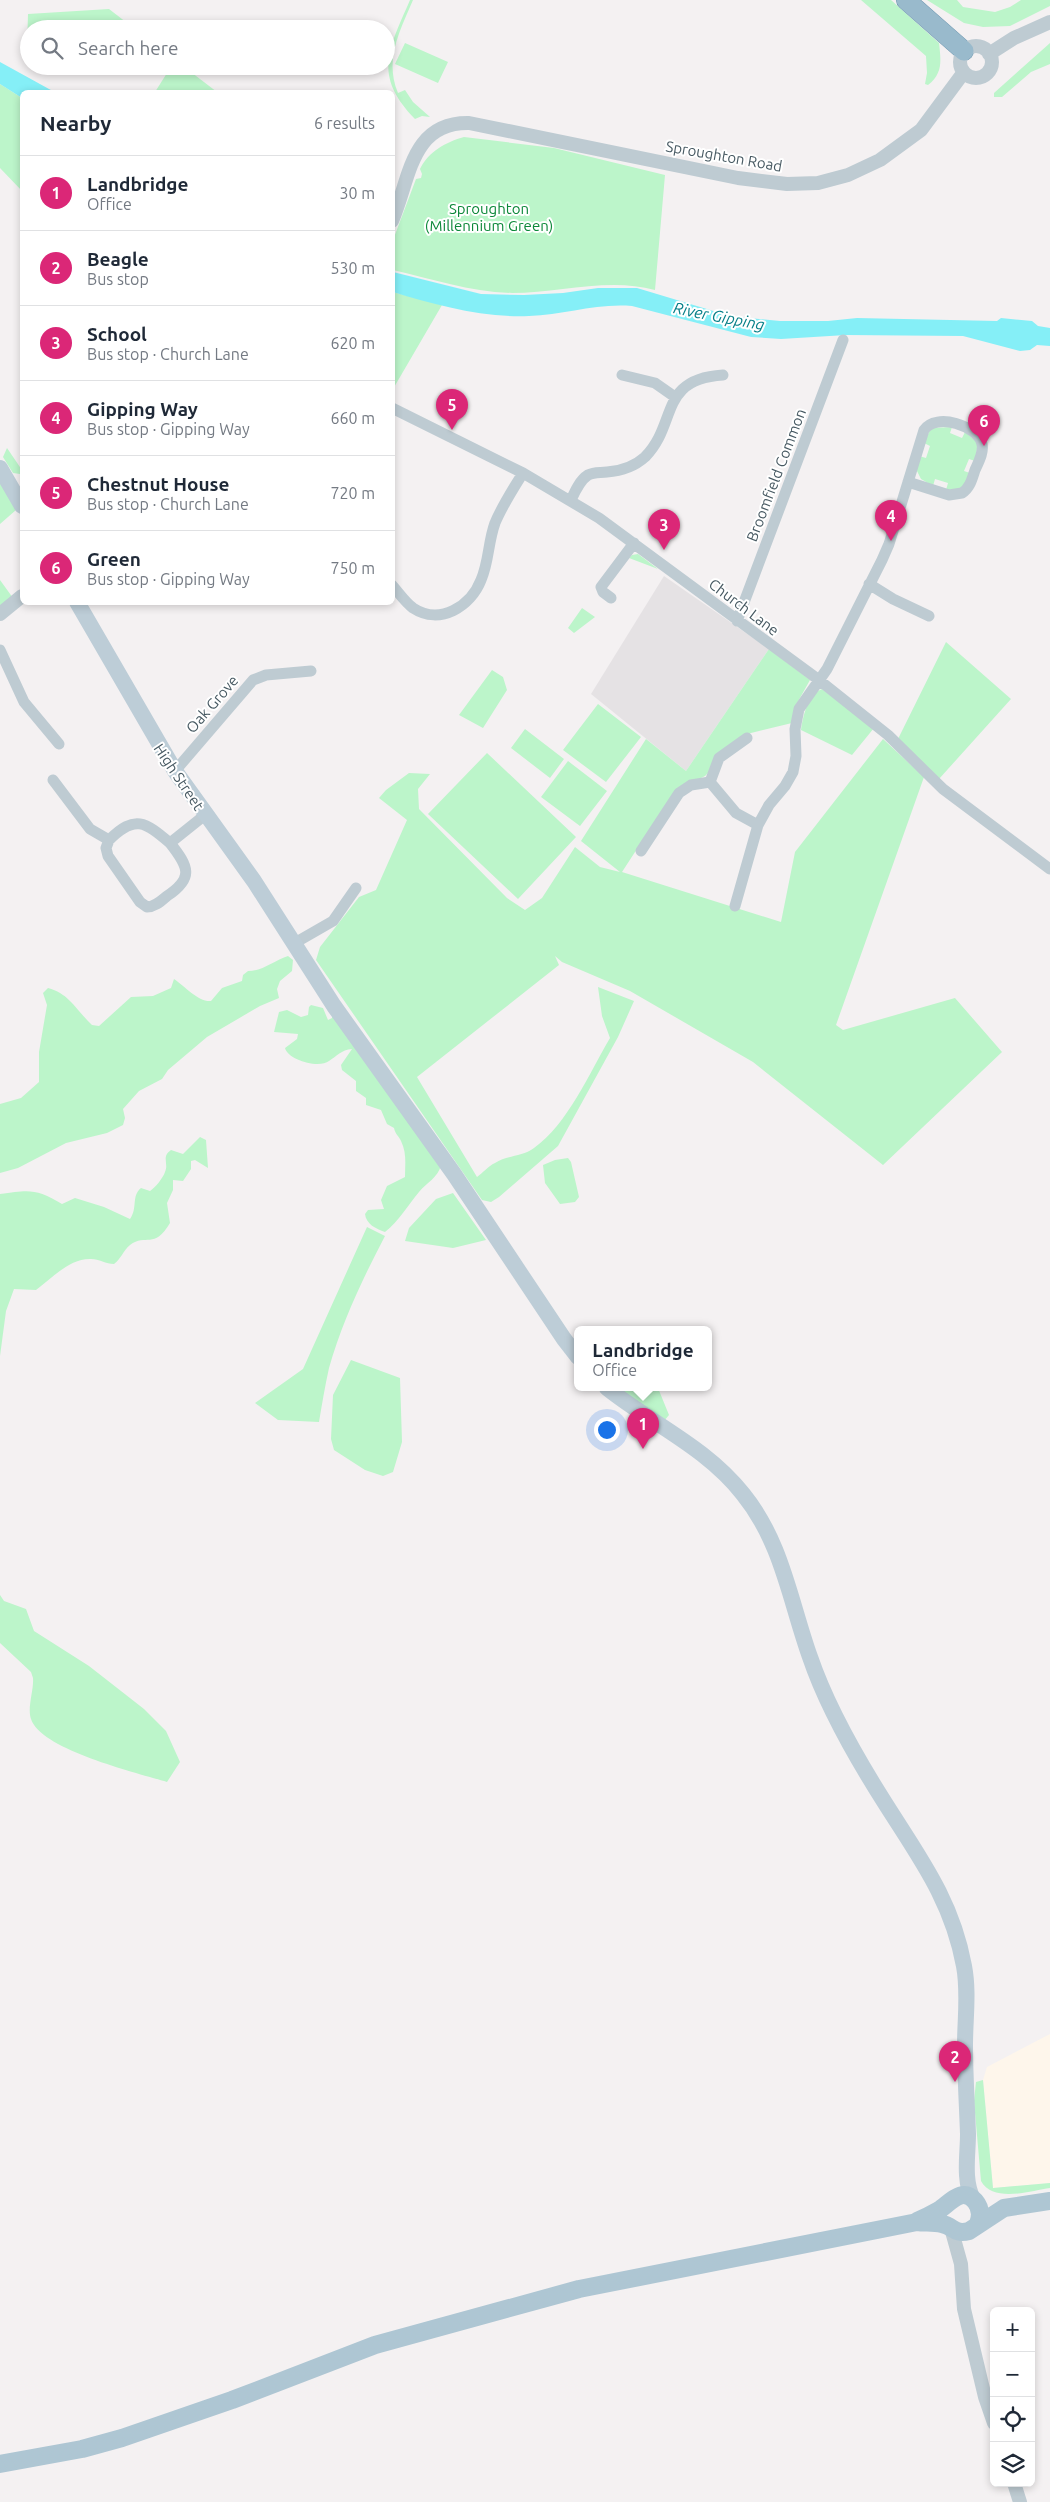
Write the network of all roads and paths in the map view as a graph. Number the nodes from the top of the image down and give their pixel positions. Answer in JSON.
{"nodes":[{"id":1,"x":906,"y":0,"type":"edge"},
{"id":2,"x":1050,"y":22,"type":"edge"},
{"id":3,"x":964,"y":51,"type":"junction"},
{"id":4,"x":989,"y":54,"type":"junction"},
{"id":5,"x":964,"y":72,"type":"junction"},
{"id":6,"x":395,"y":212,"type":"edge"},
{"id":7,"x":843,"y":340,"type":"dead end"},
{"id":8,"x":622,"y":375,"type":"dead end"},
{"id":9,"x":723,"y":375,"type":"dead end"},
{"id":10,"x":675,"y":396,"type":"junction"},
{"id":11,"x":395,"y":409,"type":"edge"},
{"id":12,"x":0,"y":468,"type":"edge"},
{"id":13,"x":523,"y":473,"type":"junction"},
{"id":14,"x":908,"y":482,"type":"junction"},
{"id":15,"x":570,"y":500,"type":"junction"},
{"id":16,"x":20,"y":503,"type":"edge"},
{"id":17,"x":634,"y":543,"type":"junction"},
{"id":18,"x":869,"y":584,"type":"junction"},
{"id":19,"x":395,"y":588,"type":"edge"},
{"id":20,"x":20,"y":598,"type":"edge"},
{"id":21,"x":611,"y":598,"type":"dead end"},
{"id":22,"x":79,"y":605,"type":"edge"},
{"id":23,"x":0,"y":614,"type":"edge"},
{"id":24,"x":929,"y":616,"type":"dead end"},
{"id":25,"x":737,"y":621,"type":"junction"},
{"id":26,"x":0,"y":650,"type":"edge"},
{"id":27,"x":311,"y":671,"type":"dead end"},
{"id":28,"x":819,"y":680,"type":"junction"},
{"id":29,"x":747,"y":738,"type":"dead end"},
{"id":30,"x":59,"y":744,"type":"dead end"},
{"id":31,"x":175,"y":771,"type":"junction"},
{"id":32,"x":53,"y":780,"type":"dead end"},
{"id":33,"x":710,"y":782,"type":"junction"},
{"id":34,"x":205,"y":815,"type":"junction"},
{"id":35,"x":758,"y":825,"type":"junction"},
{"id":36,"x":109,"y":840,"type":"junction"},
{"id":37,"x":170,"y":843,"type":"junction"},
{"id":38,"x":641,"y":851,"type":"dead end"},
{"id":39,"x":1050,"y":869,"type":"edge"},
{"id":40,"x":356,"y":888,"type":"dead end"},
{"id":41,"x":735,"y":906,"type":"dead end"},
{"id":42,"x":293,"y":944,"type":"junction"},
{"id":43,"x":574,"y":1351,"type":"edge"},
{"id":44,"x":611,"y":1391,"type":"edge"},
{"id":45,"x":967,"y":2167,"type":"junction"},
{"id":46,"x":975,"y":2201,"type":"junction"},
{"id":47,"x":949,"y":2202,"type":"junction"},
{"id":48,"x":1050,"y":2202,"type":"edge"},
{"id":49,"x":1004,"y":2208,"type":"junction"},
{"id":50,"x":917,"y":2222,"type":"junction"},
{"id":51,"x":949,"y":2227,"type":"junction"},
{"id":52,"x":974,"y":2227,"type":"junction"},
{"id":53,"x":961,"y":2264,"type":"junction"},
{"id":54,"x":990,"y":2412,"type":"edge"},
{"id":55,"x":0,"y":2464,"type":"edge"},
{"id":56,"x":1015,"y":2487,"type":"edge"},
{"id":57,"x":1020,"y":2502,"type":"edge"}],
"edges":[{"from":1,"to":3,"type":"highway"},
{"from":2,"to":4,"type":"street"},
{"from":3,"to":4,"type":"street"},
{"from":3,"to":5,"type":"street"},
{"from":4,"to":5,"type":"street"},
{"from":5,"to":6,"type":"street","name":"Sproughton Road"},
{"from":7,"to":25,"type":"street","name":"Broomfield Common"},
{"from":8,"to":10,"type":"street"},
{"from":9,"to":10,"type":"street"},
{"from":10,"to":15,"type":"street"},
{"from":11,"to":13,"type":"street","name":"Church Lane"},
{"from":12,"to":16,"type":"main road"},
{"from":13,"to":15,"type":"street","name":"Church Lane"},
{"from":13,"to":19,"type":"street"},
{"from":14,"to":14,"type":"street"},
{"from":14,"to":18,"type":"street"},
{"from":15,"to":17,"type":"street","name":"Church Lane"},
{"from":17,"to":21,"type":"street"},
{"from":17,"to":25,"type":"street","name":"Church Lane"},
{"from":18,"to":24,"type":"street"},
{"from":18,"to":28,"type":"street"},
{"from":20,"to":23,"type":"street"},
{"from":22,"to":31,"type":"main road","name":"High Street"},
{"from":25,"to":28,"type":"street","name":"Church Lane"},
{"from":26,"to":30,"type":"street"},
{"from":27,"to":31,"type":"street","name":"Oak Grove"},
{"from":28,"to":35,"type":"street"},
{"from":28,"to":39,"type":"street","name":"Church Lane"},
{"from":29,"to":33,"type":"street"},
{"from":31,"to":34,"type":"main road","name":"High Street"},
{"from":32,"to":36,"type":"street"},
{"from":33,"to":35,"type":"street"},
{"from":33,"to":38,"type":"street"},
{"from":34,"to":37,"type":"street"},
{"from":34,"to":42,"type":"main road","name":"High Street"},
{"from":35,"to":41,"type":"street"},
{"from":36,"to":37,"type":"street"},
{"from":36,"to":37,"type":"street"},
{"from":40,"to":42,"type":"street"},
{"from":42,"to":43,"type":"main road","name":"High Street"},
{"from":44,"to":45,"type":"main road"},
{"from":45,"to":46,"type":"main road"},
{"from":45,"to":47,"type":"main road"},
{"from":46,"to":47,"type":"main road"},
{"from":46,"to":49,"type":"main road"},
{"from":46,"to":52,"type":"main road"},
{"from":47,"to":50,"type":"main road"},
{"from":47,"to":51,"type":"main road"},
{"from":48,"to":49,"type":"main road"},
{"from":49,"to":52,"type":"main road"},
{"from":50,"to":51,"type":"main road"},
{"from":50,"to":55,"type":"main road"},
{"from":51,"to":52,"type":"main road"},
{"from":51,"to":53,"type":"street"},
{"from":52,"to":53,"type":"street"},
{"from":53,"to":54,"type":"street"},
{"from":56,"to":57,"type":"street"}]}
